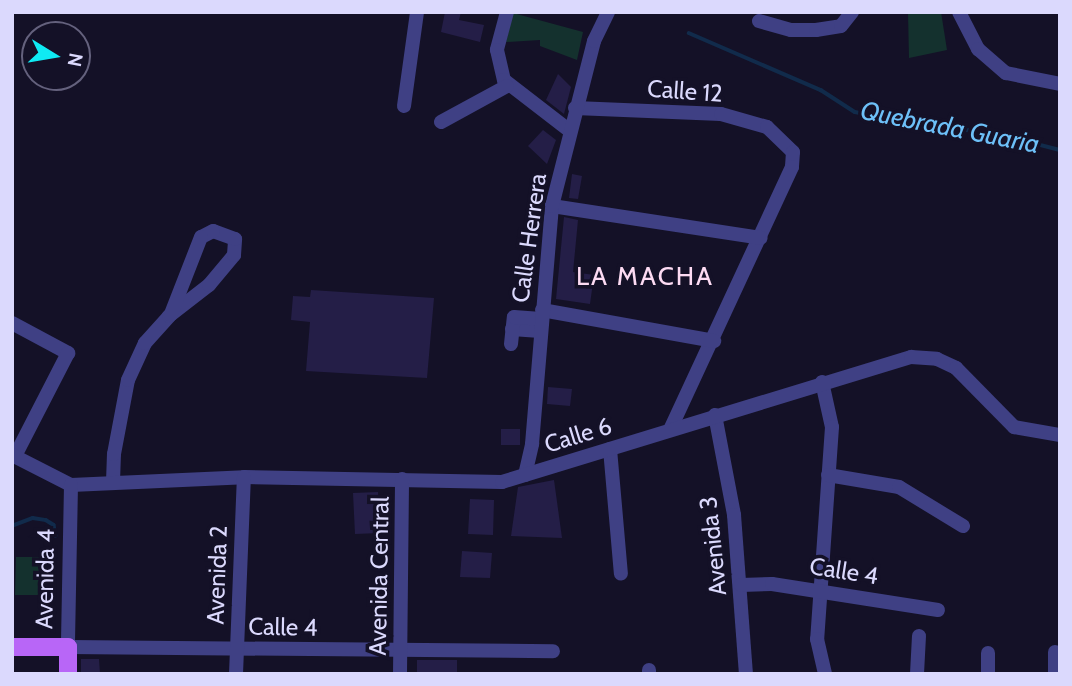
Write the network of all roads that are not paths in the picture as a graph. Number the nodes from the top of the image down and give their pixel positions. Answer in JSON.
{"nodes":[{"id":1,"x":417,"y":12,"type":"edge"},
{"id":2,"x":507,"y":12,"type":"edge"},
{"id":3,"x":608,"y":12,"type":"edge"},
{"id":4,"x":852,"y":12,"type":"edge"},
{"id":5,"x":959,"y":12,"type":"edge"},
{"id":6,"x":759,"y":21,"type":"dead end"},
{"id":7,"x":1060,"y":83,"type":"edge"},
{"id":8,"x":507,"y":86,"type":"junction"},
{"id":9,"x":404,"y":106,"type":"dead end"},
{"id":10,"x":575,"y":108,"type":"junction"},
{"id":11,"x":440,"y":122,"type":"dead end"},
{"id":12,"x":570,"y":131,"type":"junction"},
{"id":13,"x":552,"y":206,"type":"junction"},
{"id":14,"x":761,"y":238,"type":"junction"},
{"id":15,"x":171,"y":314,"type":"junction"},
{"id":16,"x":541,"y":320,"type":"junction"},
{"id":17,"x":12,"y":323,"type":"edge"},
{"id":18,"x":714,"y":341,"type":"junction"},
{"id":19,"x":511,"y":345,"type":"dead end"},
{"id":20,"x":821,"y":382,"type":"junction"},
{"id":21,"x":715,"y":415,"type":"junction"},
{"id":22,"x":671,"y":428,"type":"junction"},
{"id":23,"x":1060,"y":435,"type":"edge"},
{"id":24,"x":610,"y":449,"type":"junction"},
{"id":25,"x":14,"y":455,"type":"edge"},
{"id":26,"x":525,"y":475,"type":"junction"},
{"id":27,"x":828,"y":475,"type":"junction"},
{"id":28,"x":244,"y":477,"type":"junction"},
{"id":29,"x":402,"y":479,"type":"junction"},
{"id":30,"x":113,"y":482,"type":"junction"},
{"id":31,"x":71,"y":485,"type":"junction"},
{"id":32,"x":963,"y":526,"type":"dead end"},
{"id":33,"x":621,"y":574,"type":"dead end"},
{"id":34,"x":741,"y":585,"type":"junction"},
{"id":35,"x":819,"y":592,"type":"junction"},
{"id":36,"x":938,"y":610,"type":"dead end"},
{"id":37,"x":919,"y":636,"type":"dead end"},
{"id":38,"x":68,"y":647,"type":"junction"},
{"id":39,"x":12,"y":648,"type":"edge"},
{"id":40,"x":236,"y":651,"type":"junction"},
{"id":41,"x":552,"y":651,"type":"dead end"},
{"id":42,"x":1055,"y":652,"type":"dead end"},
{"id":43,"x":400,"y":653,"type":"junction"},
{"id":44,"x":988,"y":653,"type":"dead end"},
{"id":45,"x":68,"y":674,"type":"edge"},
{"id":46,"x":236,"y":674,"type":"edge"},
{"id":47,"x":400,"y":674,"type":"edge"},
{"id":48,"x":746,"y":674,"type":"edge"},
{"id":49,"x":825,"y":674,"type":"edge"},
{"id":50,"x":917,"y":674,"type":"edge"},
{"id":51,"x":988,"y":674,"type":"edge"},
{"id":52,"x":1055,"y":674,"type":"edge"}],
"edges":[{"from":1,"to":9,"type":"street"},
{"from":2,"to":8,"type":"street"},
{"from":3,"to":10,"type":"street","name":"Calle Herrera"},
{"from":4,"to":6,"type":"street"},
{"from":5,"to":7,"type":"street"},
{"from":8,"to":11,"type":"street"},
{"from":8,"to":12,"type":"street"},
{"from":10,"to":12,"type":"street","name":"Calle Herrera"},
{"from":10,"to":14,"type":"street","name":"Calle 12"},
{"from":12,"to":13,"type":"street","name":"Calle Herrera"},
{"from":13,"to":14,"type":"street"},
{"from":13,"to":16,"type":"street","name":"Calle Herrera"},
{"from":14,"to":18,"type":"street"},
{"from":15,"to":15,"type":"street"},
{"from":15,"to":30,"type":"street"},
{"from":16,"to":18,"type":"street"},
{"from":16,"to":19,"type":"street"},
{"from":16,"to":26,"type":"street","name":"Calle Herrera"},
{"from":17,"to":25,"type":"street"},
{"from":18,"to":22,"type":"street"},
{"from":20,"to":21,"type":"street","name":"Calle 6"},
{"from":20,"to":23,"type":"street","name":"Calle 6"},
{"from":20,"to":27,"type":"street"},
{"from":21,"to":22,"type":"street","name":"Calle 6"},
{"from":21,"to":34,"type":"street","name":"Avenida 3"},
{"from":22,"to":24,"type":"street","name":"Calle 6"},
{"from":24,"to":26,"type":"street","name":"Calle 6"},
{"from":24,"to":33,"type":"street"},
{"from":25,"to":31,"type":"street"},
{"from":26,"to":29,"type":"street","name":"Calle 6"},
{"from":27,"to":32,"type":"street"},
{"from":27,"to":35,"type":"street"},
{"from":28,"to":29,"type":"street","name":"Calle 6"},
{"from":28,"to":30,"type":"street","name":"Calle 6"},
{"from":28,"to":40,"type":"street","name":"Avenida 2"},
{"from":29,"to":43,"type":"street","name":"Avenida Central"},
{"from":30,"to":31,"type":"street","name":"Calle 6"},
{"from":31,"to":38,"type":"street","name":"Avenida 4"},
{"from":34,"to":35,"type":"street","name":"Calle 4"},
{"from":34,"to":48,"type":"street","name":"Avenida 3"},
{"from":35,"to":36,"type":"street","name":"Calle 4"},
{"from":35,"to":49,"type":"street"},
{"from":37,"to":50,"type":"street"},
{"from":38,"to":39,"type":"main road","name":"Calle 4"},
{"from":38,"to":40,"type":"street","name":"Calle 4"},
{"from":38,"to":45,"type":"main road","name":"Avenida 4"},
{"from":40,"to":43,"type":"street","name":"Calle 4"},
{"from":40,"to":46,"type":"street","name":"Avenida 2"},
{"from":41,"to":43,"type":"street","name":"Calle 4"},
{"from":42,"to":52,"type":"street"},
{"from":43,"to":47,"type":"street","name":"Avenida Central"},
{"from":44,"to":51,"type":"street"}]}
